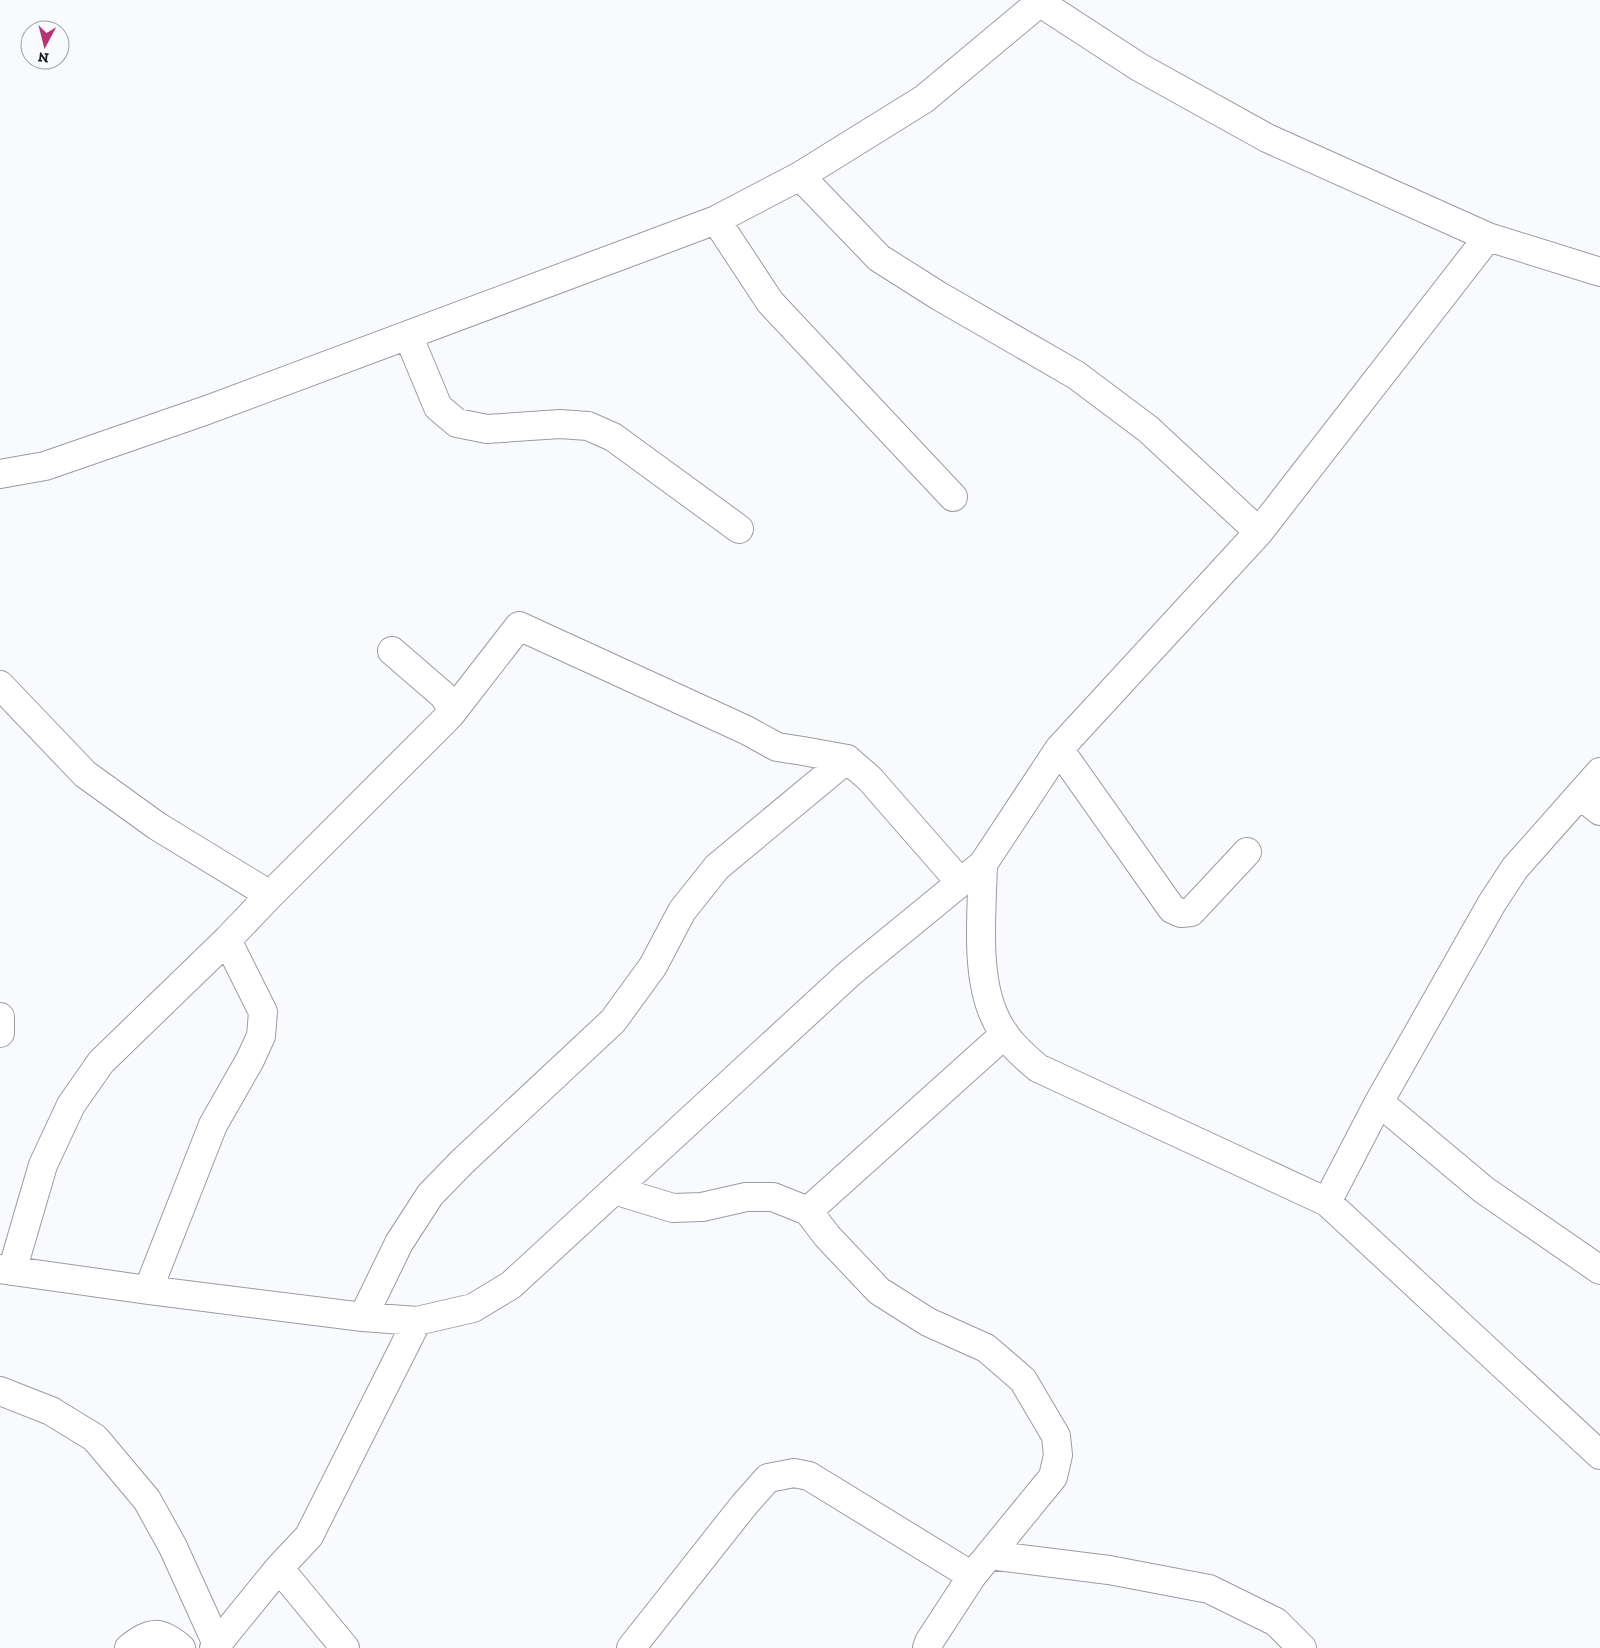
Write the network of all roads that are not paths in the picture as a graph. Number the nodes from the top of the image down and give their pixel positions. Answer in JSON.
{"nodes":[{"id":1,"x":1038,"y":1,"type":"edge"},
{"id":2,"x":800,"y":176,"type":"junction"},
{"id":3,"x":716,"y":220,"type":"junction"},
{"id":4,"x":1488,"y":237,"type":"junction"},
{"id":5,"x":1600,"y":272,"type":"edge"},
{"id":6,"x":408,"y":335,"type":"junction"},
{"id":7,"x":0,"y":474,"type":"edge"},
{"id":8,"x":953,"y":497,"type":"dead end"},
{"id":9,"x":739,"y":529,"type":"dead end"},
{"id":10,"x":1259,"y":532,"type":"junction"},
{"id":11,"x":392,"y":651,"type":"dead end"},
{"id":12,"x":0,"y":685,"type":"edge"},
{"id":13,"x":450,"y":715,"type":"junction"},
{"id":14,"x":1058,"y":749,"type":"junction"},
{"id":15,"x":847,"y":760,"type":"junction"},
{"id":16,"x":1600,"y":772,"type":"edge"},
{"id":17,"x":1590,"y":803,"type":"edge"},
{"id":18,"x":1247,"y":852,"type":"dead end"},
{"id":19,"x":983,"y":864,"type":"junction"},
{"id":20,"x":960,"y":882,"type":"junction"},
{"id":21,"x":270,"y":895,"type":"junction"},
{"id":22,"x":227,"y":940,"type":"junction"},
{"id":23,"x":0,"y":1017,"type":"edge"},
{"id":24,"x":0,"y":1032,"type":"edge"},
{"id":25,"x":1005,"y":1034,"type":"junction"},
{"id":26,"x":1379,"y":1102,"type":"junction"},
{"id":27,"x":614,"y":1190,"type":"junction"},
{"id":28,"x":1327,"y":1202,"type":"junction"},
{"id":29,"x":808,"y":1211,"type":"junction"},
{"id":30,"x":6,"y":1270,"type":"edge"},
{"id":31,"x":1600,"y":1270,"type":"edge"},
{"id":32,"x":148,"y":1290,"type":"junction"},
{"id":33,"x":363,"y":1317,"type":"junction"},
{"id":34,"x":417,"y":1321,"type":"junction"},
{"id":35,"x":0,"y":1391,"type":"edge"},
{"id":36,"x":1600,"y":1455,"type":"edge"},
{"id":37,"x":989,"y":1555,"type":"junction"},
{"id":38,"x":279,"y":1568,"type":"junction"},
{"id":39,"x":972,"y":1576,"type":"junction"},
{"id":40,"x":215,"y":1646,"type":"edge"},
{"id":41,"x":129,"y":1648,"type":"edge"},
{"id":42,"x":181,"y":1648,"type":"edge"},
{"id":43,"x":345,"y":1648,"type":"edge"},
{"id":44,"x":631,"y":1648,"type":"edge"},
{"id":45,"x":928,"y":1648,"type":"edge"},
{"id":46,"x":1302,"y":1648,"type":"edge"}],
"edges":[{"from":1,"to":2,"type":"street"},
{"from":1,"to":4,"type":"street"},
{"from":2,"to":3,"type":"street"},
{"from":2,"to":10,"type":"street"},
{"from":3,"to":6,"type":"street"},
{"from":3,"to":8,"type":"street"},
{"from":4,"to":5,"type":"street"},
{"from":4,"to":10,"type":"street"},
{"from":6,"to":7,"type":"street"},
{"from":6,"to":9,"type":"street"},
{"from":10,"to":14,"type":"street"},
{"from":11,"to":13,"type":"street"},
{"from":12,"to":21,"type":"street"},
{"from":13,"to":15,"type":"street"},
{"from":13,"to":21,"type":"street"},
{"from":14,"to":18,"type":"street"},
{"from":14,"to":19,"type":"street"},
{"from":15,"to":20,"type":"street"},
{"from":15,"to":33,"type":"street"},
{"from":16,"to":17,"type":"street"},
{"from":17,"to":26,"type":"street"},
{"from":19,"to":20,"type":"street"},
{"from":19,"to":25,"type":"street"},
{"from":20,"to":27,"type":"street"},
{"from":21,"to":22,"type":"street"},
{"from":22,"to":30,"type":"street"},
{"from":22,"to":32,"type":"street"},
{"from":23,"to":24,"type":"street"},
{"from":25,"to":28,"type":"street"},
{"from":25,"to":29,"type":"street"},
{"from":26,"to":28,"type":"street"},
{"from":26,"to":31,"type":"street"},
{"from":27,"to":29,"type":"street"},
{"from":27,"to":34,"type":"street"},
{"from":28,"to":36,"type":"street"},
{"from":29,"to":37,"type":"street"},
{"from":30,"to":32,"type":"street"},
{"from":32,"to":33,"type":"street"},
{"from":33,"to":34,"type":"street"},
{"from":34,"to":38,"type":"street"},
{"from":35,"to":40,"type":"street"},
{"from":37,"to":39,"type":"street"},
{"from":37,"to":46,"type":"street"},
{"from":38,"to":40,"type":"street"},
{"from":38,"to":43,"type":"street"},
{"from":39,"to":44,"type":"street"},
{"from":39,"to":45,"type":"street"},
{"from":41,"to":42,"type":"street"}]}
